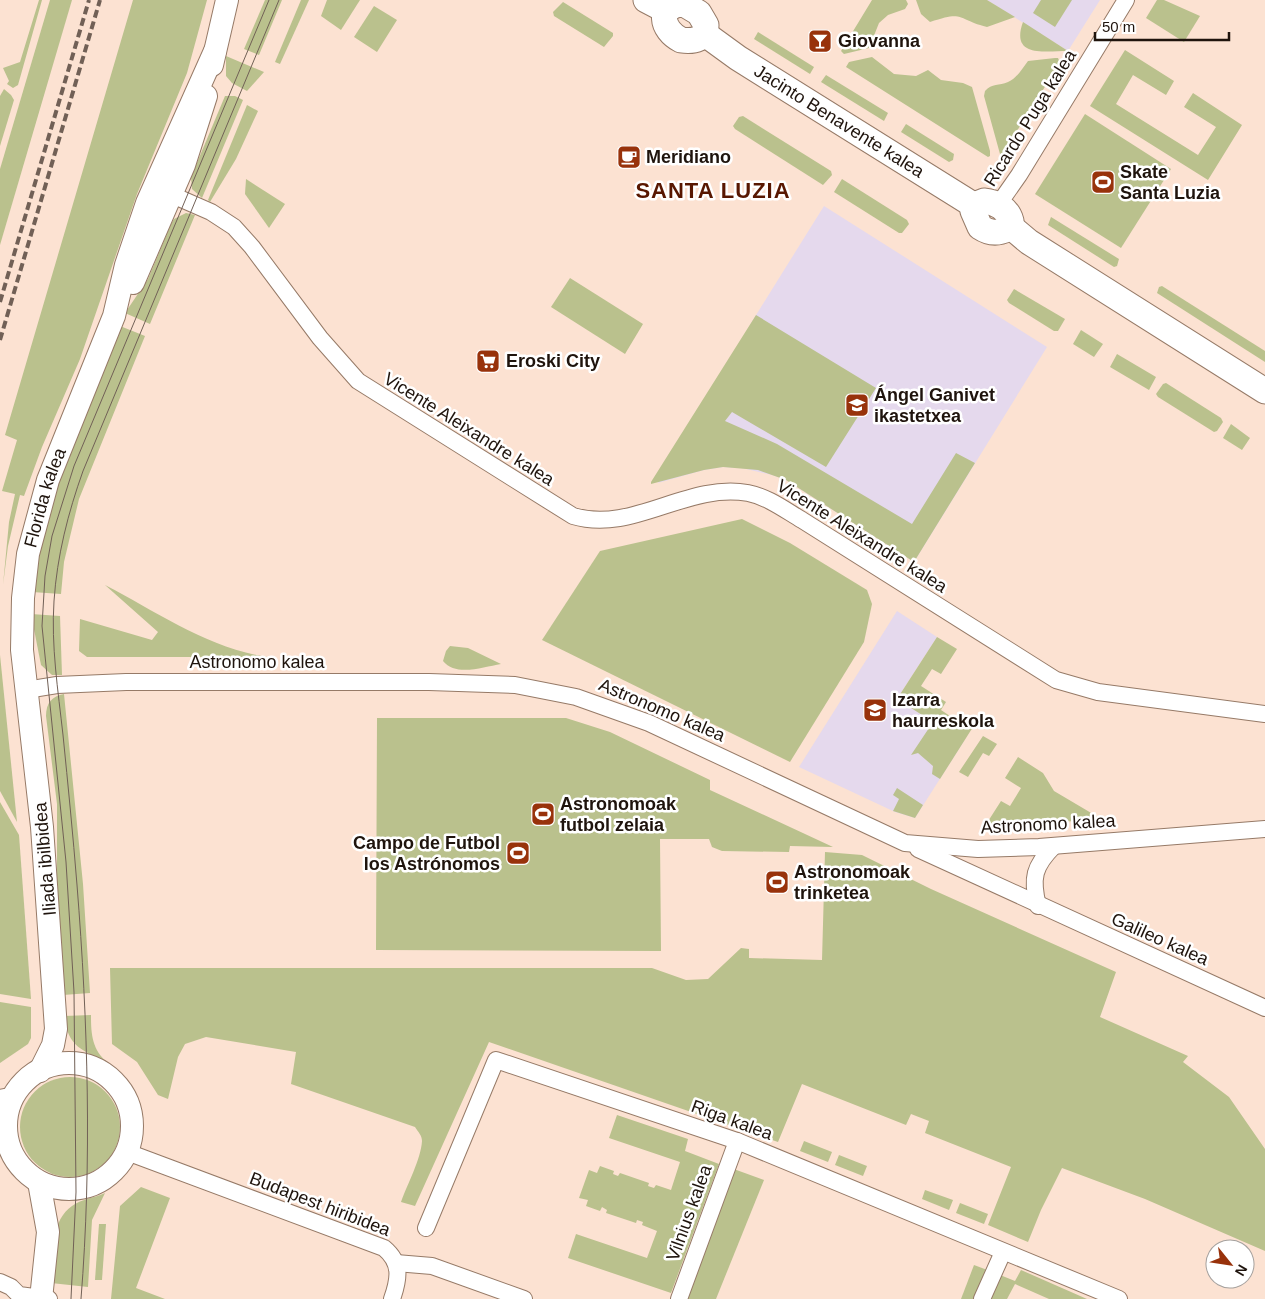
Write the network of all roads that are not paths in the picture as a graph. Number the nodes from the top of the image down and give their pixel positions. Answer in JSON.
{"nodes":[{"id":1,"x":227,"y":0,"type":"edge"},
{"id":2,"x":1126,"y":0,"type":"edge"},
{"id":3,"x":672,"y":4,"type":"edge"},
{"id":4,"x":163,"y":191,"type":"junction"},
{"id":5,"x":994,"y":212,"type":"junction"},
{"id":6,"x":1265,"y":391,"type":"edge"},
{"id":7,"x":26,"y":690,"type":"junction"},
{"id":8,"x":1265,"y":714,"type":"edge"},
{"id":9,"x":1265,"y":829,"type":"edge"},
{"id":10,"x":905,"y":843,"type":"junction"},
{"id":11,"x":1054,"y":846,"type":"junction"},
{"id":12,"x":1038,"y":906,"type":"junction"},
{"id":13,"x":1265,"y":1008,"type":"edge"},
{"id":14,"x":56,"y":1029,"type":"junction"},
{"id":15,"x":90,"y":1067,"type":"junction"},
{"id":16,"x":40,"y":1071,"type":"junction"},
{"id":17,"x":8,"y":1097,"type":"edge"},
{"id":18,"x":737,"y":1141,"type":"junction"},
{"id":19,"x":127,"y":1152,"type":"junction"},
{"id":20,"x":39,"y":1182,"type":"junction"},
{"id":21,"x":85,"y":1188,"type":"junction"},
{"id":22,"x":426,"y":1228,"type":"dead end"},
{"id":23,"x":48,"y":1232,"type":"junction"},
{"id":24,"x":1003,"y":1252,"type":"junction"},
{"id":25,"x":396,"y":1263,"type":"junction"},
{"id":26,"x":0,"y":1282,"type":"edge"},
{"id":27,"x":43,"y":1299,"type":"edge"},
{"id":28,"x":392,"y":1299,"type":"edge"},
{"id":29,"x":524,"y":1299,"type":"edge"},
{"id":30,"x":679,"y":1299,"type":"edge"},
{"id":31,"x":982,"y":1299,"type":"edge"},
{"id":32,"x":1119,"y":1299,"type":"edge"}],
"edges":[{"from":1,"to":4,"type":"main road","name":"Florida kalea"},
{"from":2,"to":5,"type":"street","name":"Ricardo Puga kalea"},
{"from":3,"to":5,"type":"main road","name":"Jacinto Benavente kalea"},
{"from":4,"to":7,"type":"main road","name":"Florida kalea"},
{"from":4,"to":8,"type":"street","name":"Vicente Aleixandre kalea"},
{"from":5,"to":6,"type":"main road","name":"Jacinto Benavente kalea"},
{"from":7,"to":10,"type":"street","name":"Astronomo kalea"},
{"from":7,"to":14,"type":"main road","name":"Iliada ibilbidea"},
{"from":9,"to":11,"type":"street","name":"Astronomo kalea"},
{"from":10,"to":11,"type":"street","name":"Astronomo kalea"},
{"from":10,"to":12,"type":"street","name":"Galileo kalea"},
{"from":11,"to":12,"type":"street"},
{"from":12,"to":13,"type":"street","name":"Galileo kalea"},
{"from":14,"to":15,"type":"main road"},
{"from":14,"to":16,"type":"main road","name":"Iliada ibilbidea"},
{"from":15,"to":16,"type":"main road"},
{"from":15,"to":19,"type":"main road"},
{"from":16,"to":17,"type":"main road"},
{"from":17,"to":20,"type":"main road"},
{"from":18,"to":22,"type":"street","name":"Riga kalea"},
{"from":18,"to":24,"type":"street","name":"Riga kalea"},
{"from":18,"to":30,"type":"street","name":"Vilnius kalea"},
{"from":19,"to":21,"type":"main road"},
{"from":19,"to":25,"type":"street","name":"Budapest hiribidea"},
{"from":20,"to":21,"type":"main road"},
{"from":20,"to":23,"type":"main road"},
{"from":21,"to":23,"type":"main road"},
{"from":23,"to":27,"type":"main road"},
{"from":24,"to":31,"type":"street"},
{"from":24,"to":32,"type":"street","name":"Riga kalea"},
{"from":25,"to":28,"type":"street"},
{"from":25,"to":29,"type":"street","name":"Budapest hiribidea"},
{"from":26,"to":27,"type":"street"}]}
